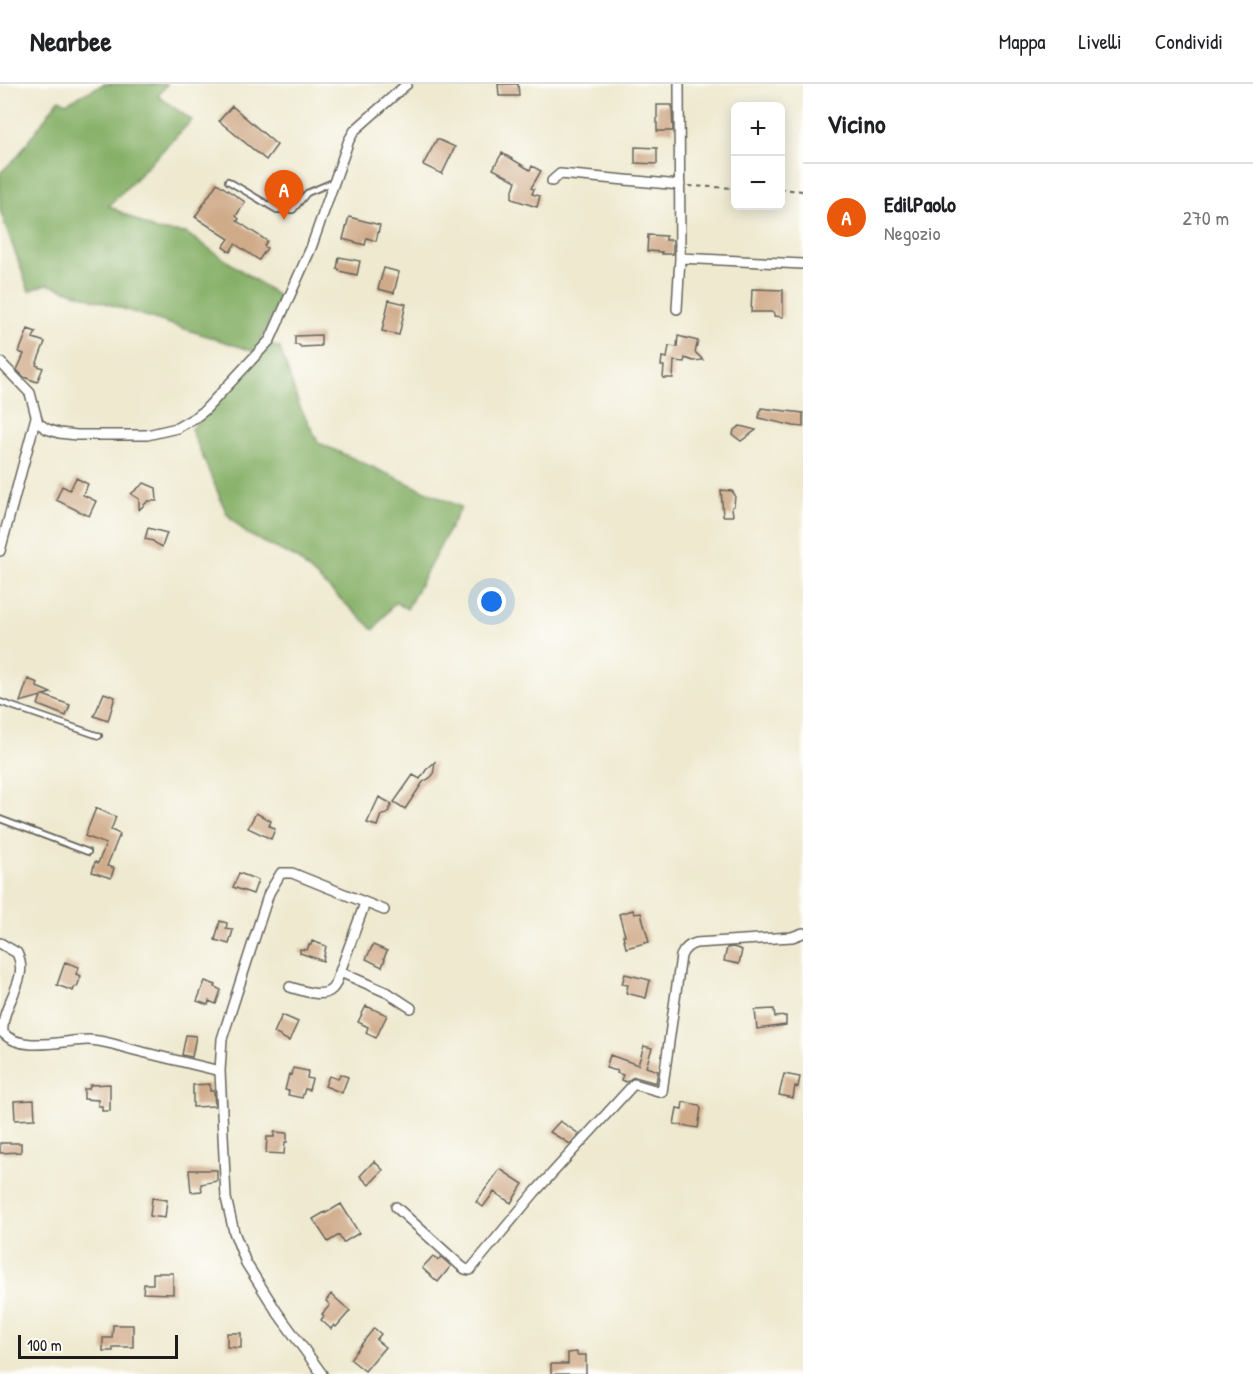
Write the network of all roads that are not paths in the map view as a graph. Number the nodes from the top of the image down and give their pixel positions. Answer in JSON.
{"nodes":[{"id":1,"x":407,"y":84,"type":"edge"},
{"id":2,"x":679,"y":84,"type":"edge"},
{"id":3,"x":228,"y":181,"type":"dead end"},
{"id":4,"x":335,"y":181,"type":"junction"},
{"id":5,"x":552,"y":181,"type":"dead end"},
{"id":6,"x":680,"y":185,"type":"junction"},
{"id":7,"x":680,"y":258,"type":"junction"},
{"id":8,"x":803,"y":264,"type":"edge"},
{"id":9,"x":677,"y":309,"type":"dead end"},
{"id":10,"x":0,"y":362,"type":"edge"},
{"id":11,"x":36,"y":417,"type":"junction"},
{"id":12,"x":0,"y":551,"type":"edge"},
{"id":13,"x":0,"y":702,"type":"edge"},
{"id":14,"x":99,"y":736,"type":"dead end"},
{"id":15,"x":0,"y":819,"type":"edge"},
{"id":16,"x":88,"y":852,"type":"dead end"},
{"id":17,"x":365,"y":903,"type":"junction"},
{"id":18,"x":384,"y":909,"type":"dead end"},
{"id":19,"x":803,"y":933,"type":"edge"},
{"id":20,"x":0,"y":943,"type":"edge"},
{"id":21,"x":340,"y":972,"type":"junction"},
{"id":22,"x":290,"y":987,"type":"dead end"},
{"id":23,"x":411,"y":1008,"type":"dead end"},
{"id":24,"x":1,"y":1029,"type":"edge"},
{"id":25,"x":219,"y":1071,"type":"junction"},
{"id":26,"x":396,"y":1207,"type":"dead end"},
{"id":27,"x":322,"y":1374,"type":"edge"}],
"edges":[{"from":1,"to":4,"type":"street"},
{"from":2,"to":6,"type":"street"},
{"from":3,"to":4,"type":"lane"},
{"from":4,"to":11,"type":"street"},
{"from":5,"to":6,"type":"street"},
{"from":6,"to":7,"type":"street"},
{"from":7,"to":8,"type":"street"},
{"from":7,"to":9,"type":"street"},
{"from":10,"to":11,"type":"street"},
{"from":11,"to":12,"type":"street"},
{"from":13,"to":14,"type":"lane"},
{"from":15,"to":16,"type":"lane"},
{"from":17,"to":18,"type":"street"},
{"from":17,"to":21,"type":"street"},
{"from":17,"to":25,"type":"street"},
{"from":19,"to":26,"type":"street"},
{"from":20,"to":24,"type":"street"},
{"from":21,"to":22,"type":"street"},
{"from":21,"to":23,"type":"street"},
{"from":24,"to":25,"type":"street"},
{"from":25,"to":27,"type":"street"}]}
